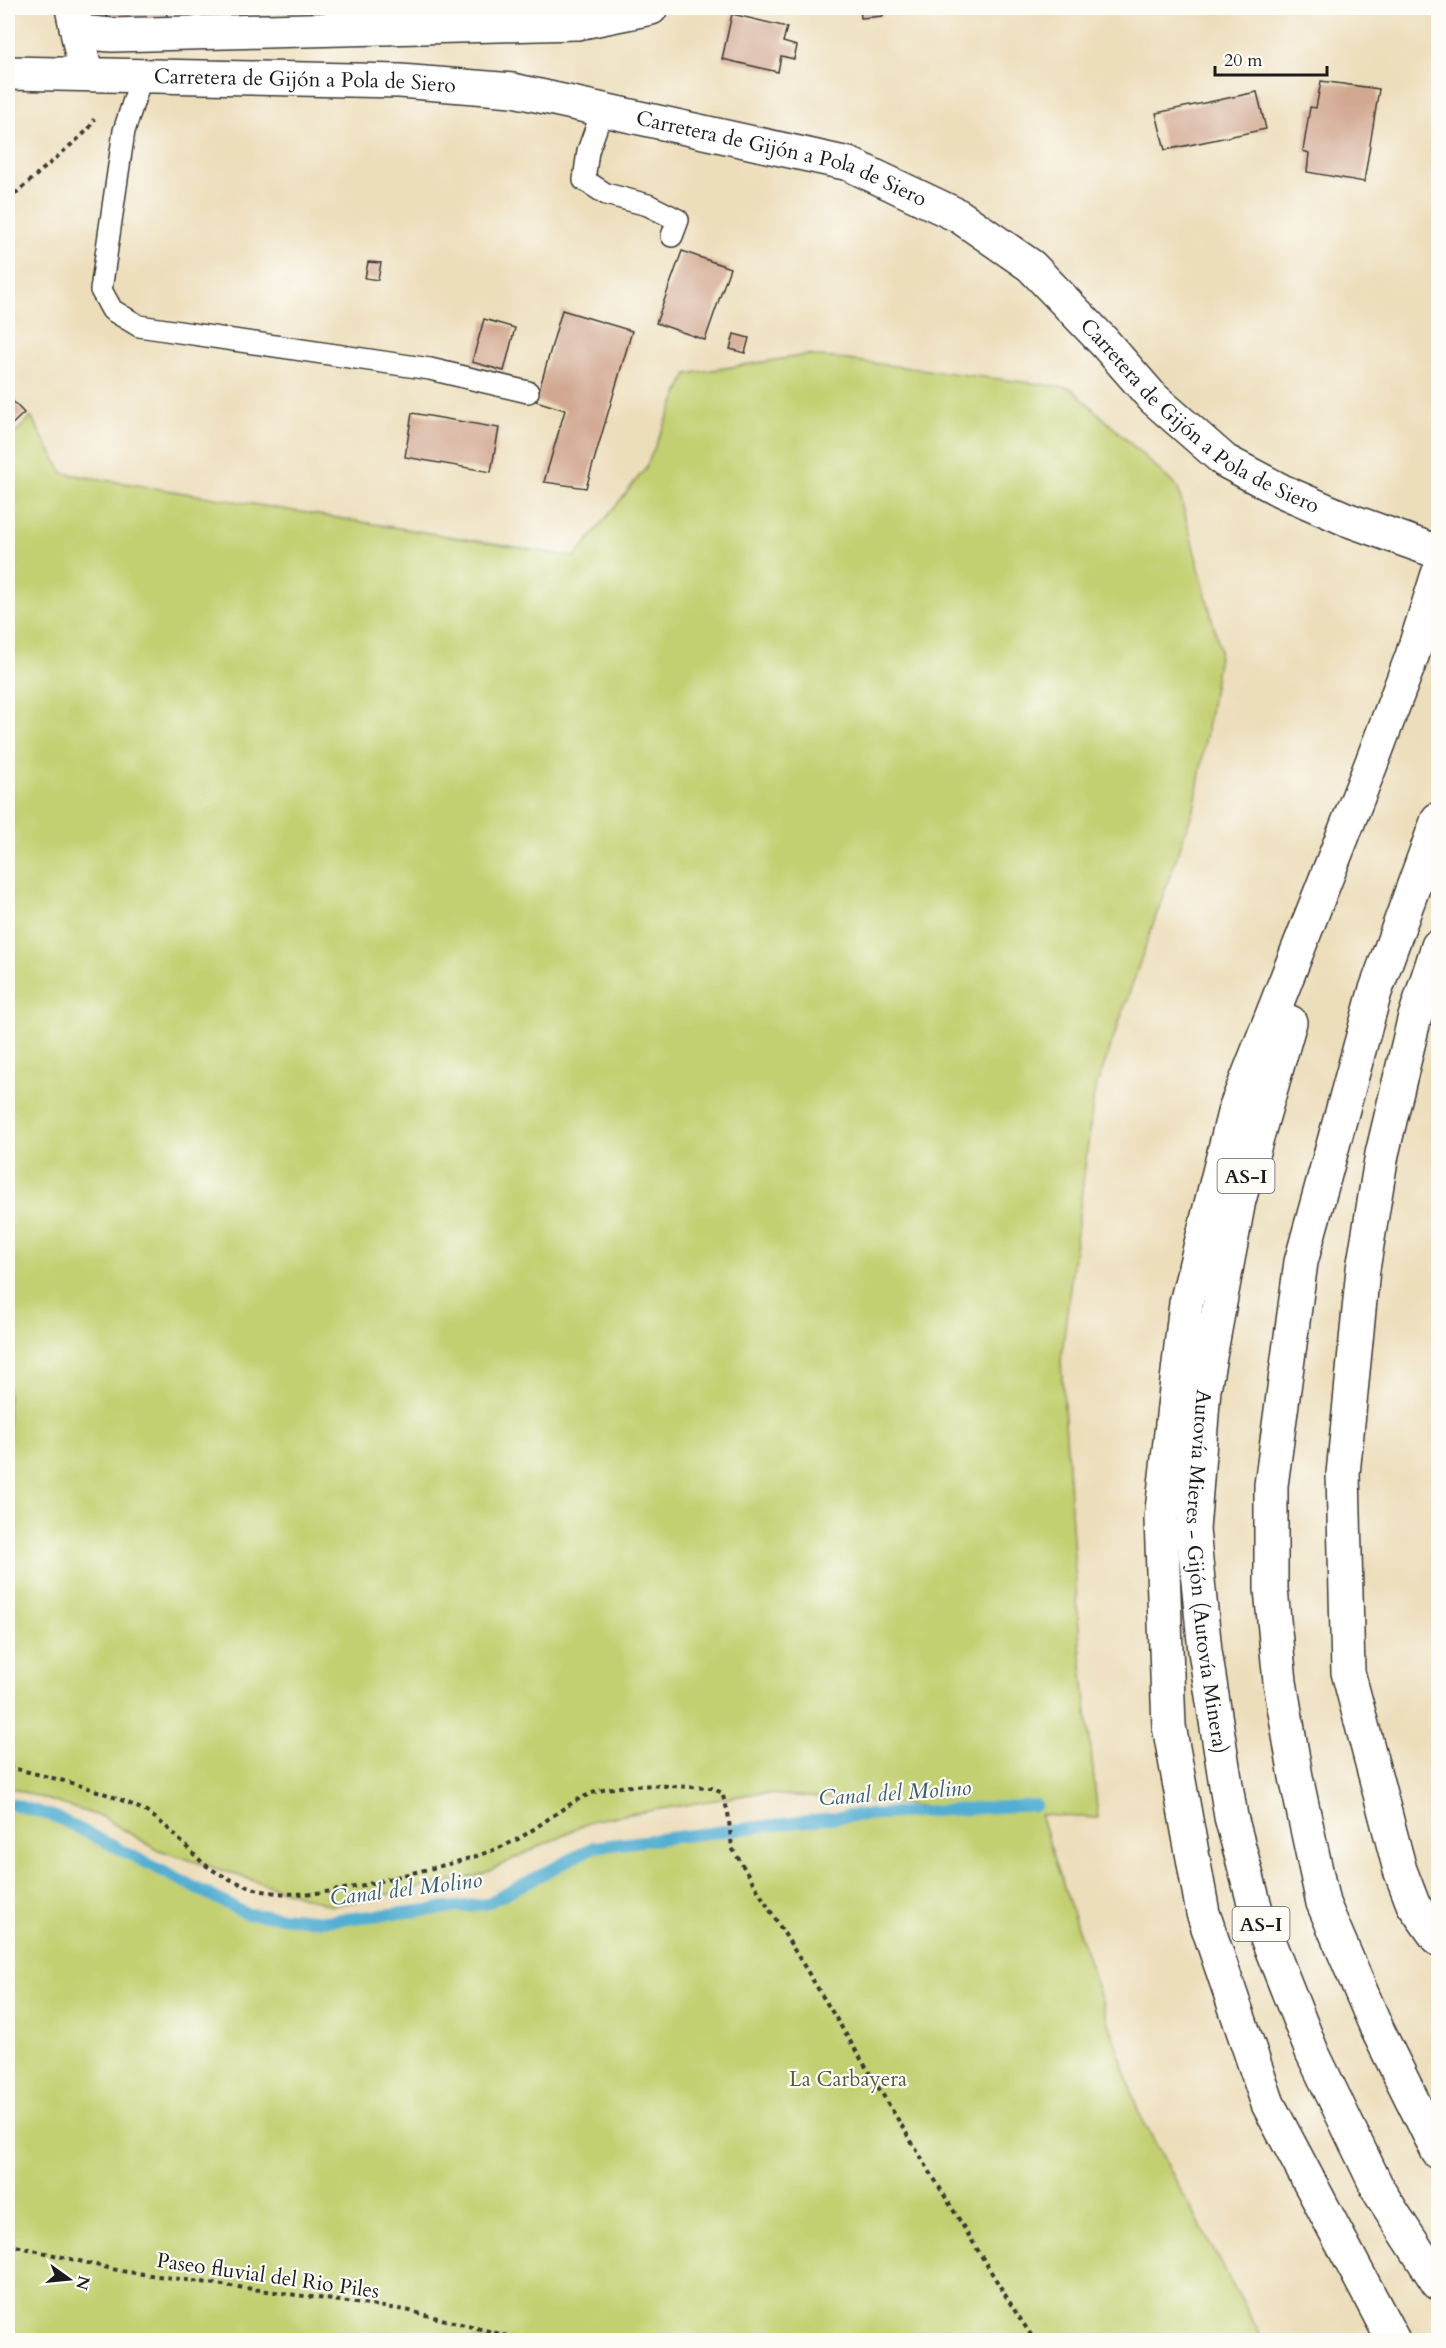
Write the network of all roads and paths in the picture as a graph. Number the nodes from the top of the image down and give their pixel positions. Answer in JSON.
{"nodes":[{"id":1,"x":651,"y":8,"type":"edge"},
{"id":2,"x":75,"y":20,"type":"edge"},
{"id":3,"x":8,"y":73,"type":"edge"},
{"id":4,"x":86,"y":74,"type":"junction"},
{"id":5,"x":130,"y":75,"type":"junction"},
{"id":6,"x":603,"y":109,"type":"junction"},
{"id":7,"x":8,"y":200,"type":"edge"},
{"id":8,"x":672,"y":236,"type":"dead end"},
{"id":9,"x":528,"y":392,"type":"dead end"},
{"id":10,"x":1438,"y":552,"type":"edge"},
{"id":11,"x":1438,"y":574,"type":"edge"},
{"id":12,"x":1438,"y":819,"type":"edge"},
{"id":13,"x":1345,"y":831,"type":"junction"},
{"id":14,"x":1438,"y":946,"type":"edge"},
{"id":15,"x":8,"y":1767,"type":"edge"},
{"id":16,"x":1413,"y":1904,"type":"junction"},
{"id":17,"x":1438,"y":1939,"type":"edge"},
{"id":18,"x":1438,"y":1963,"type":"edge"},
{"id":19,"x":1438,"y":2152,"type":"edge"},
{"id":20,"x":8,"y":2244,"type":"edge"},
{"id":21,"x":1438,"y":2283,"type":"edge"},
{"id":22,"x":524,"y":2340,"type":"edge"},
{"id":23,"x":1038,"y":2340,"type":"edge"},
{"id":24,"x":1393,"y":2340,"type":"edge"}],
"edges":[{"from":1,"to":2,"type":"main road"},
{"from":2,"to":4,"type":"main road"},
{"from":3,"to":4,"type":"main road","name":"Carretera de Gijón a Pola de Siero"},
{"from":4,"to":5,"type":"main road","name":"Carretera de Gijón a Pola de Siero"},
{"from":5,"to":6,"type":"main road","name":"Carretera de Gijón a Pola de Siero"},
{"from":5,"to":7,"type":"path"},
{"from":5,"to":9,"type":"lane"},
{"from":6,"to":8,"type":"lane"},
{"from":6,"to":10,"type":"main road","name":"Carretera de Gijón a Pola de Siero"},
{"from":11,"to":13,"type":"main road","number":"AS-I"},
{"from":12,"to":19,"type":"main road"},
{"from":13,"to":21,"type":"main road","name":"Autovía Mieres - Gijón (Autovía Minera)","number":"AS-I"},
{"from":13,"to":24,"type":"main road"},
{"from":14,"to":16,"type":"main road"},
{"from":15,"to":23,"type":"path"},
{"from":16,"to":17,"type":"main road"},
{"from":16,"to":18,"type":"main road"},
{"from":20,"to":22,"type":"path","name":"Paseo fluvial del Rio Piles"}]}
